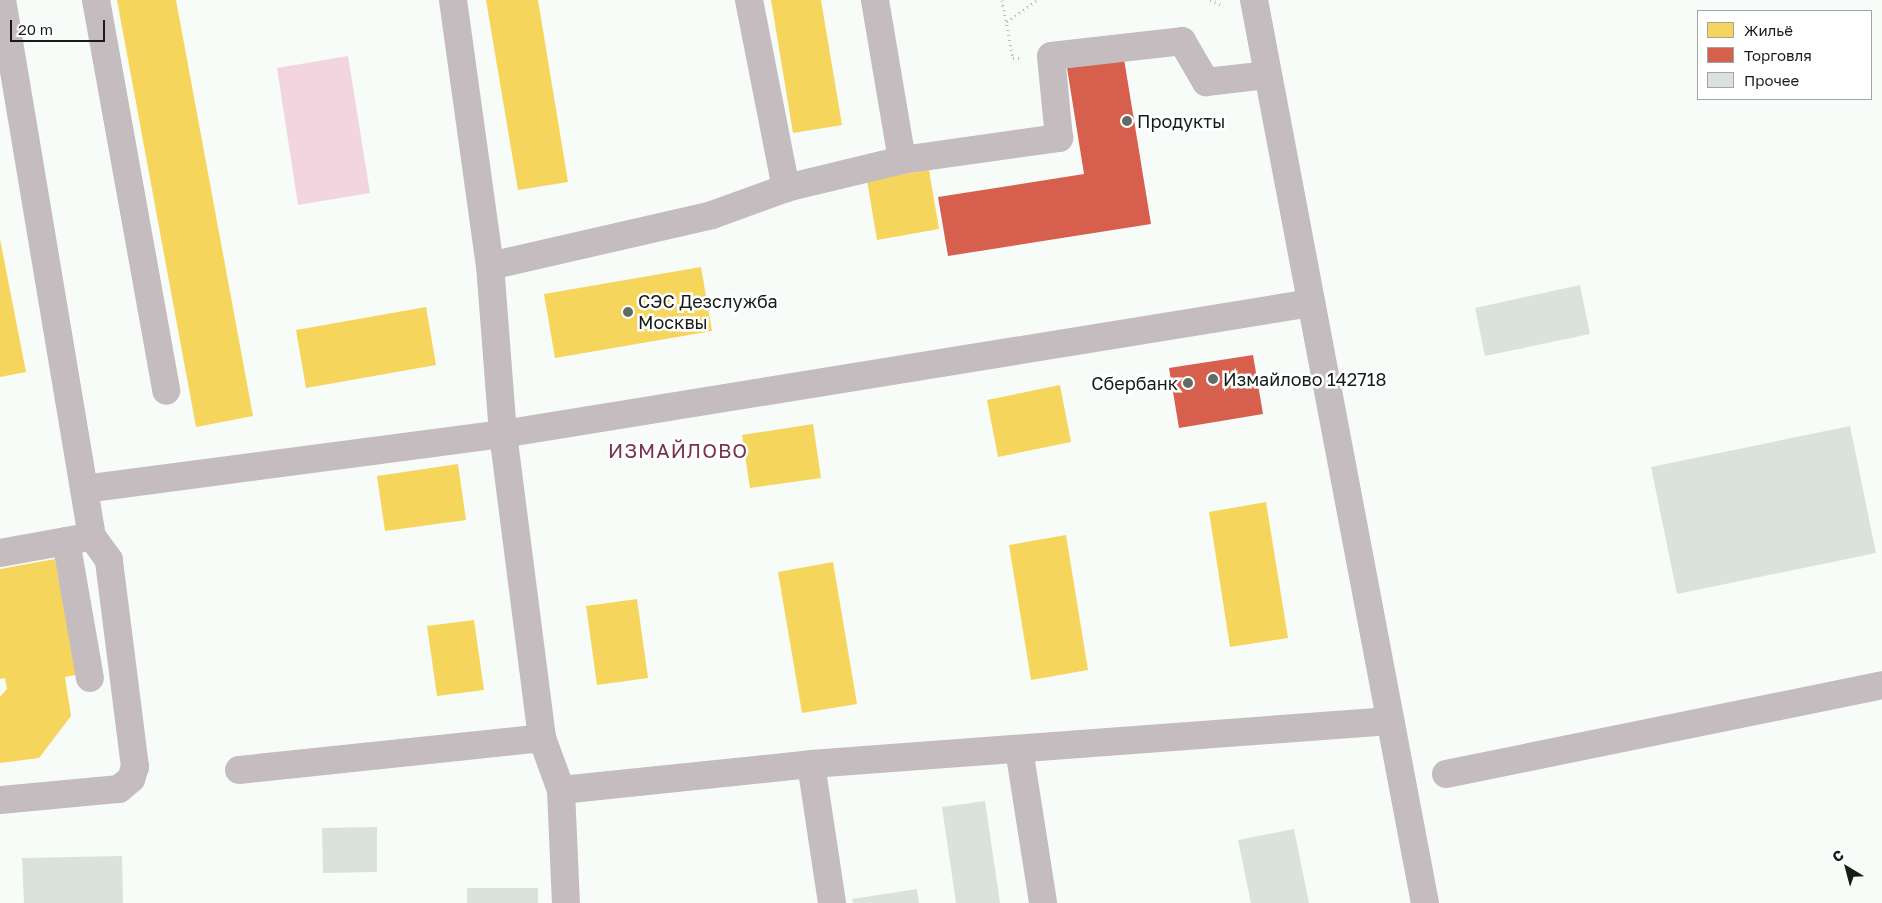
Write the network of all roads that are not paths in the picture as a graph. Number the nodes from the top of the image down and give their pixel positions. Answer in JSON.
{"nodes":[{"id":1,"x":2,"y":0,"type":"edge"},
{"id":2,"x":96,"y":0,"type":"edge"},
{"id":3,"x":453,"y":0,"type":"edge"},
{"id":4,"x":749,"y":0,"type":"edge"},
{"id":5,"x":875,"y":0,"type":"edge"},
{"id":6,"x":1254,"y":0,"type":"edge"},
{"id":7,"x":1267,"y":75,"type":"junction"},
{"id":8,"x":902,"y":160,"type":"junction"},
{"id":9,"x":786,"y":188,"type":"junction"},
{"id":10,"x":490,"y":266,"type":"junction"},
{"id":11,"x":1310,"y":303,"type":"junction"},
{"id":12,"x":166,"y":391,"type":"dead end"},
{"id":13,"x":503,"y":434,"type":"junction"},
{"id":14,"x":84,"y":489,"type":"junction"},
{"id":15,"x":92,"y":537,"type":"junction"},
{"id":16,"x":66,"y":541,"type":"junction"},
{"id":17,"x":0,"y":553,"type":"edge"},
{"id":18,"x":90,"y":678,"type":"dead end"},
{"id":19,"x":1882,"y":685,"type":"edge"},
{"id":20,"x":1390,"y":721,"type":"junction"},
{"id":21,"x":542,"y":738,"type":"junction"},
{"id":22,"x":1019,"y":749,"type":"junction"},
{"id":23,"x":812,"y":764,"type":"junction"},
{"id":24,"x":239,"y":770,"type":"dead end"},
{"id":25,"x":1446,"y":774,"type":"dead end"},
{"id":26,"x":561,"y":790,"type":"junction"},
{"id":27,"x":0,"y":800,"type":"edge"},
{"id":28,"x":566,"y":903,"type":"edge"},
{"id":29,"x":832,"y":903,"type":"edge"},
{"id":30,"x":1043,"y":903,"type":"edge"},
{"id":31,"x":1425,"y":903,"type":"edge"}],
"edges":[{"from":1,"to":14,"type":"street"},
{"from":2,"to":12,"type":"street"},
{"from":3,"to":10,"type":"street"},
{"from":4,"to":9,"type":"street"},
{"from":5,"to":8,"type":"street"},
{"from":6,"to":7,"type":"street"},
{"from":7,"to":8,"type":"street"},
{"from":7,"to":11,"type":"street"},
{"from":8,"to":9,"type":"street"},
{"from":9,"to":10,"type":"street"},
{"from":10,"to":13,"type":"street"},
{"from":11,"to":13,"type":"street"},
{"from":11,"to":20,"type":"street"},
{"from":13,"to":14,"type":"street"},
{"from":13,"to":21,"type":"street"},
{"from":14,"to":15,"type":"street"},
{"from":15,"to":16,"type":"street"},
{"from":15,"to":27,"type":"street"},
{"from":16,"to":17,"type":"street"},
{"from":16,"to":18,"type":"street"},
{"from":19,"to":25,"type":"street"},
{"from":20,"to":22,"type":"street"},
{"from":20,"to":31,"type":"street"},
{"from":21,"to":24,"type":"street"},
{"from":21,"to":26,"type":"street"},
{"from":22,"to":23,"type":"street"},
{"from":22,"to":30,"type":"street"},
{"from":23,"to":26,"type":"street"},
{"from":23,"to":29,"type":"street"},
{"from":26,"to":28,"type":"street"}]}
